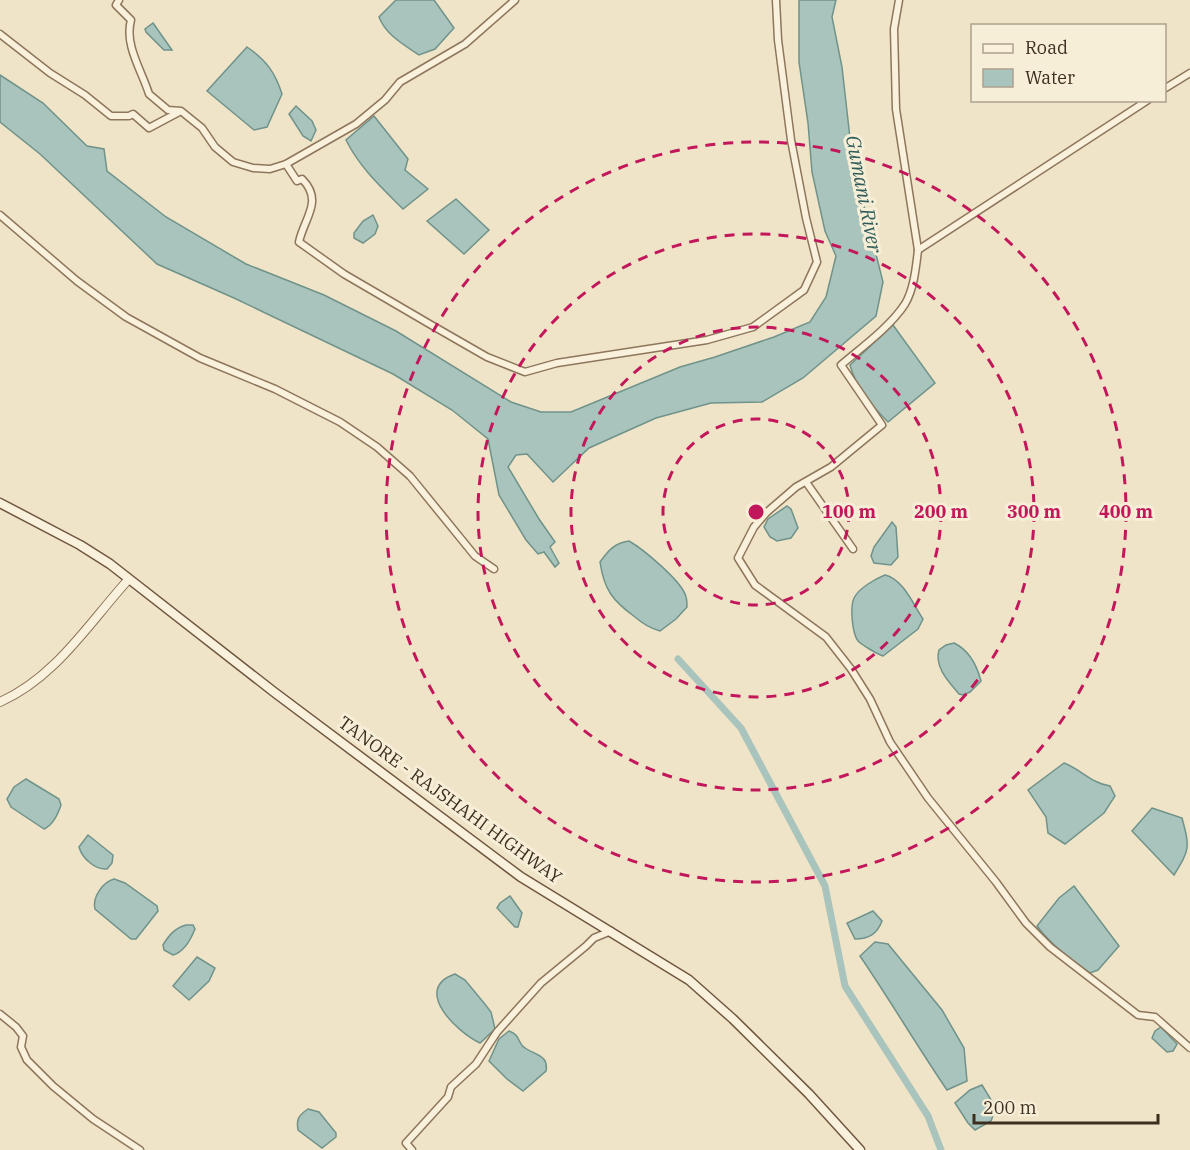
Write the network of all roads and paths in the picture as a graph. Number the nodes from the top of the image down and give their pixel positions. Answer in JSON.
{"nodes":[{"id":1,"x":119,"y":0,"type":"edge"},
{"id":2,"x":515,"y":0,"type":"edge"},
{"id":3,"x":776,"y":0,"type":"edge"},
{"id":4,"x":899,"y":0,"type":"edge"},
{"id":5,"x":0,"y":34,"type":"edge"},
{"id":6,"x":1190,"y":73,"type":"edge"},
{"id":7,"x":1166,"y":88,"type":"edge"},
{"id":8,"x":1145,"y":102,"type":"edge"},
{"id":9,"x":181,"y":111,"type":"junction"},
{"id":10,"x":286,"y":164,"type":"junction"},
{"id":11,"x":0,"y":215,"type":"edge"},
{"id":12,"x":918,"y":250,"type":"junction"},
{"id":13,"x":806,"y":482,"type":"junction"},
{"id":14,"x":0,"y":503,"type":"edge"},
{"id":15,"x":853,"y":549,"type":"dead end"},
{"id":16,"x":494,"y":569,"type":"dead end"},
{"id":17,"x":128,"y":580,"type":"junction"},
{"id":18,"x":0,"y":702,"type":"edge"},
{"id":19,"x":611,"y":931,"type":"junction"},
{"id":20,"x":0,"y":1014,"type":"edge"},
{"id":21,"x":1190,"y":1048,"type":"edge"},
{"id":22,"x":406,"y":1143,"type":"junction"},
{"id":23,"x":140,"y":1150,"type":"edge"},
{"id":24,"x":400,"y":1150,"type":"edge"},
{"id":25,"x":412,"y":1150,"type":"edge"},
{"id":26,"x":860,"y":1150,"type":"edge"}],
"edges":[{"from":1,"to":9,"type":"street"},
{"from":2,"to":10,"type":"street"},
{"from":3,"to":10,"type":"street"},
{"from":4,"to":12,"type":"street"},
{"from":5,"to":9,"type":"street"},
{"from":6,"to":7,"type":"street"},
{"from":8,"to":12,"type":"street"},
{"from":9,"to":10,"type":"street"},
{"from":11,"to":16,"type":"street"},
{"from":12,"to":13,"type":"street"},
{"from":13,"to":15,"type":"street"},
{"from":13,"to":21,"type":"street"},
{"from":14,"to":17,"type":"main road","name":"TANORE - RAJSHAHI HIGHWAY"},
{"from":17,"to":18,"type":"street"},
{"from":17,"to":19,"type":"main road","name":"TANORE - RAJSHAHI HIGHWAY"},
{"from":19,"to":22,"type":"street"},
{"from":19,"to":26,"type":"main road","name":"TANORE - RAJSHAHI HIGHWAY"},
{"from":20,"to":23,"type":"street"},
{"from":22,"to":24,"type":"street"},
{"from":22,"to":25,"type":"street"}]}
